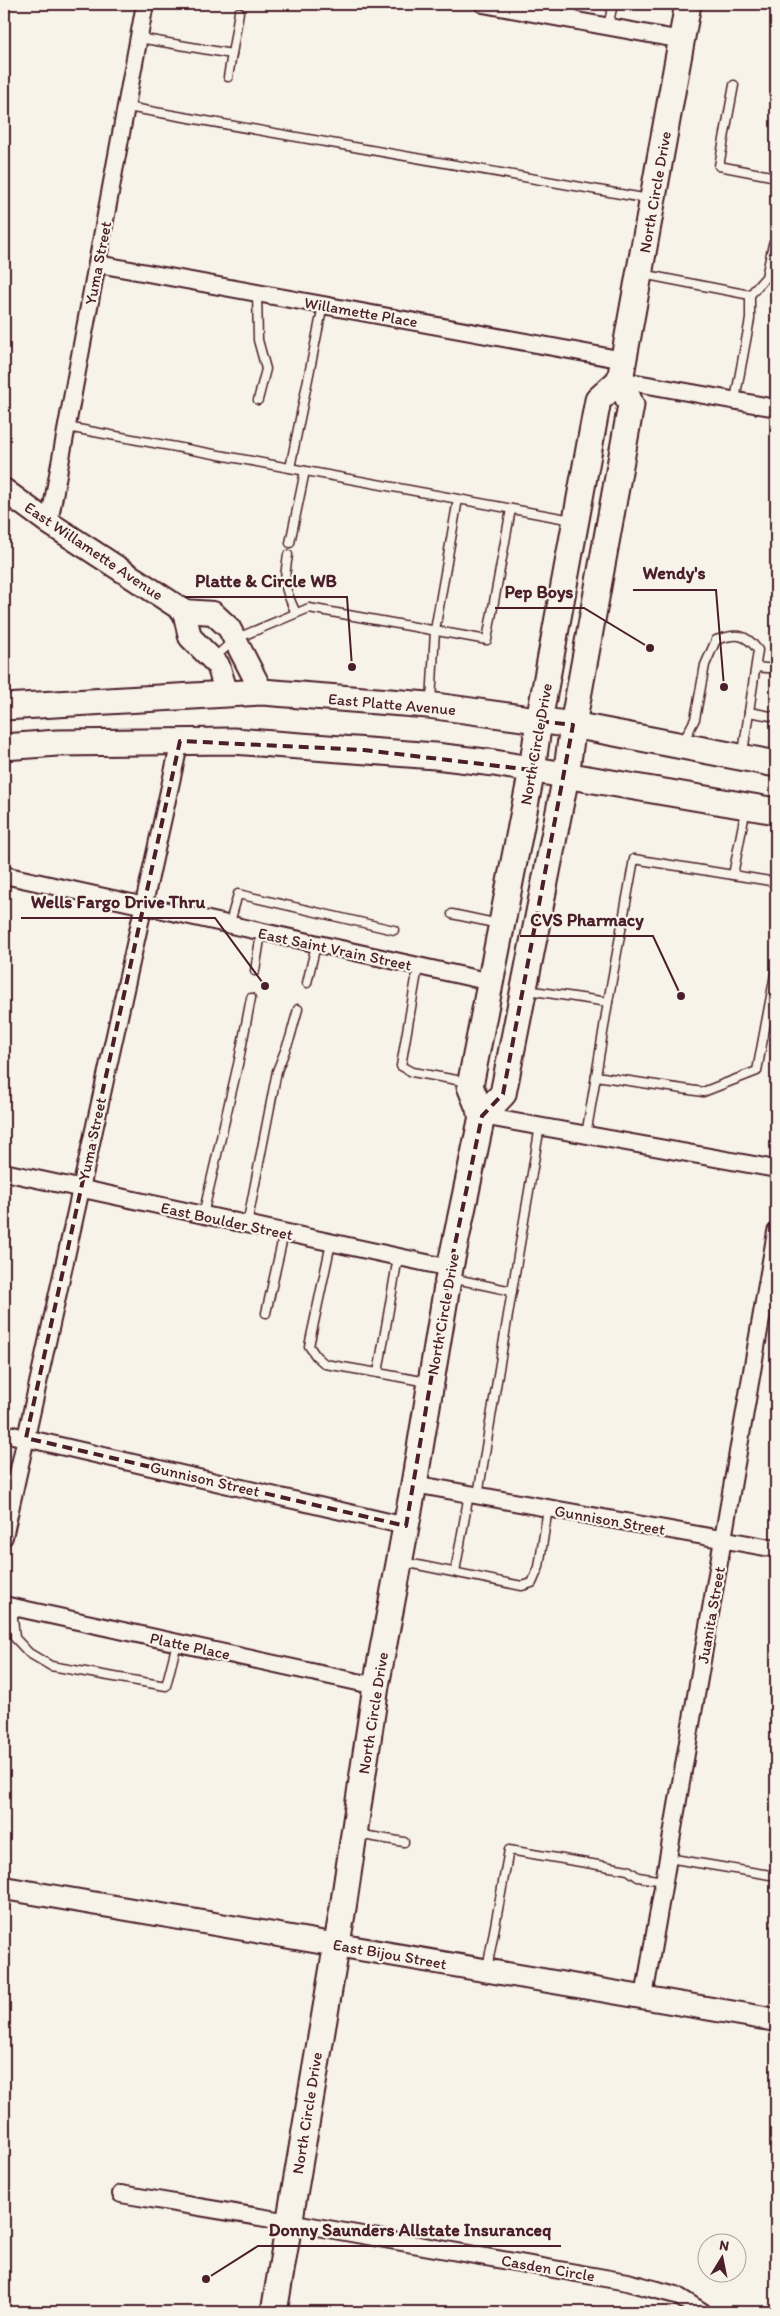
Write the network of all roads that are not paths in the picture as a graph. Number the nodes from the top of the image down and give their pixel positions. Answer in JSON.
{"nodes":[{"id":1,"x":145,"y":4,"type":"edge"},
{"id":2,"x":483,"y":4,"type":"edge"},
{"id":3,"x":613,"y":4,"type":"edge"},
{"id":4,"x":688,"y":4,"type":"edge"},
{"id":5,"x":240,"y":12,"type":"dead end"},
{"id":6,"x":572,"y":12,"type":"edge"},
{"id":7,"x":608,"y":26,"type":"junction"},
{"id":8,"x":139,"y":38,"type":"junction"},
{"id":9,"x":682,"y":40,"type":"junction"},
{"id":10,"x":232,"y":54,"type":"junction"},
{"id":11,"x":228,"y":77,"type":"dead end"},
{"id":12,"x":734,"y":85,"type":"dead end"},
{"id":13,"x":127,"y":107,"type":"junction"},
{"id":14,"x":776,"y":177,"type":"edge"},
{"id":15,"x":653,"y":200,"type":"junction"},
{"id":16,"x":773,"y":244,"type":"dead end"},
{"id":17,"x":98,"y":264,"type":"junction"},
{"id":18,"x":640,"y":273,"type":"junction"},
{"id":19,"x":257,"y":293,"type":"junction"},
{"id":20,"x":750,"y":295,"type":"junction"},
{"id":21,"x":323,"y":305,"type":"junction"},
{"id":22,"x":622,"y":370,"type":"junction"},
{"id":23,"x":258,"y":400,"type":"dead end"},
{"id":24,"x":735,"y":400,"type":"junction"},
{"id":25,"x":776,"y":408,"type":"edge"},
{"id":26,"x":67,"y":427,"type":"junction"},
{"id":27,"x":290,"y":468,"type":"junction"},
{"id":28,"x":305,"y":471,"type":"junction"},
{"id":29,"x":4,"y":490,"type":"edge"},
{"id":30,"x":458,"y":499,"type":"junction"},
{"id":31,"x":510,"y":509,"type":"junction"},
{"id":32,"x":576,"y":520,"type":"junction"},
{"id":33,"x":49,"y":523,"type":"junction"},
{"id":34,"x":290,"y":543,"type":"dead end"},
{"id":35,"x":288,"y":555,"type":"dead end"},
{"id":36,"x":184,"y":611,"type":"junction"},
{"id":37,"x":296,"y":613,"type":"junction"},
{"id":38,"x":435,"y":630,"type":"junction"},
{"id":39,"x":235,"y":639,"type":"junction"},
{"id":40,"x":214,"y":658,"type":"junction"},
{"id":41,"x":756,"y":667,"type":"junction"},
{"id":42,"x":776,"y":669,"type":"edge"},
{"id":43,"x":262,"y":692,"type":"junction"},
{"id":44,"x":227,"y":694,"type":"junction"},
{"id":45,"x":431,"y":706,"type":"junction"},
{"id":46,"x":4,"y":707,"type":"edge"},
{"id":47,"x":749,"y":712,"type":"junction"},
{"id":48,"x":776,"y":717,"type":"edge"},
{"id":49,"x":539,"y":721,"type":"junction"},
{"id":50,"x":573,"y":725,"type":"junction"},
{"id":51,"x":180,"y":740,"type":"junction"},
{"id":52,"x":682,"y":746,"type":"junction"},
{"id":53,"x":4,"y":747,"type":"edge"},
{"id":54,"x":742,"y":758,"type":"junction"},
{"id":55,"x":776,"y":764,"type":"edge"},
{"id":56,"x":532,"y":770,"type":"junction"},
{"id":57,"x":566,"y":776,"type":"junction"},
{"id":58,"x":747,"y":806,"type":"junction"},
{"id":59,"x":776,"y":811,"type":"edge"},
{"id":60,"x":733,"y":874,"type":"junction"},
{"id":61,"x":4,"y":875,"type":"edge"},
{"id":62,"x":776,"y":882,"type":"edge"},
{"id":63,"x":143,"y":907,"type":"junction"},
{"id":64,"x":452,"y":914,"type":"dead end"},
{"id":65,"x":502,"y":925,"type":"junction"},
{"id":66,"x":229,"y":926,"type":"junction"},
{"id":67,"x":394,"y":930,"type":"dead end"},
{"id":68,"x":261,"y":933,"type":"junction"},
{"id":69,"x":316,"y":945,"type":"junction"},
{"id":70,"x":418,"y":966,"type":"junction"},
{"id":71,"x":776,"y":969,"type":"edge"},
{"id":72,"x":256,"y":971,"type":"dead end"},
{"id":73,"x":307,"y":982,"type":"dead end"},
{"id":74,"x":491,"y":982,"type":"junction"},
{"id":75,"x":525,"y":989,"type":"junction"},
{"id":76,"x":250,"y":998,"type":"dead end"},
{"id":77,"x":608,"y":1002,"type":"junction"},
{"id":78,"x":298,"y":1009,"type":"dead end"},
{"id":79,"x":596,"y":1076,"type":"junction"},
{"id":80,"x":471,"y":1082,"type":"junction"},
{"id":81,"x":482,"y":1116,"type":"junction"},
{"id":82,"x":540,"y":1126,"type":"junction"},
{"id":83,"x":586,"y":1135,"type":"junction"},
{"id":84,"x":776,"y":1169,"type":"edge"},
{"id":85,"x":4,"y":1172,"type":"edge"},
{"id":86,"x":81,"y":1190,"type":"junction"},
{"id":87,"x":202,"y":1216,"type":"junction"},
{"id":88,"x":247,"y":1225,"type":"junction"},
{"id":89,"x":776,"y":1232,"type":"edge"},
{"id":90,"x":284,"y":1233,"type":"junction"},
{"id":91,"x":331,"y":1243,"type":"junction"},
{"id":92,"x":398,"y":1257,"type":"junction"},
{"id":93,"x":450,"y":1273,"type":"junction"},
{"id":94,"x":512,"y":1291,"type":"junction"},
{"id":95,"x":266,"y":1313,"type":"dead end"},
{"id":96,"x":378,"y":1373,"type":"junction"},
{"id":97,"x":431,"y":1382,"type":"junction"},
{"id":98,"x":4,"y":1433,"type":"edge"},
{"id":99,"x":26,"y":1438,"type":"junction"},
{"id":100,"x":414,"y":1484,"type":"junction"},
{"id":101,"x":474,"y":1495,"type":"junction"},
{"id":102,"x":548,"y":1508,"type":"junction"},
{"id":103,"x":406,"y":1526,"type":"junction"},
{"id":104,"x":4,"y":1537,"type":"edge"},
{"id":105,"x":724,"y":1540,"type":"junction"},
{"id":106,"x":776,"y":1549,"type":"edge"},
{"id":107,"x":399,"y":1561,"type":"junction"},
{"id":108,"x":455,"y":1572,"type":"junction"},
{"id":109,"x":8,"y":1606,"type":"edge"},
{"id":110,"x":177,"y":1643,"type":"junction"},
{"id":111,"x":376,"y":1686,"type":"junction"},
{"id":112,"x":354,"y":1834,"type":"junction"},
{"id":113,"x":404,"y":1842,"type":"dead end"},
{"id":114,"x":668,"y":1858,"type":"junction"},
{"id":115,"x":776,"y":1876,"type":"edge"},
{"id":116,"x":664,"y":1881,"type":"junction"},
{"id":117,"x":4,"y":1888,"type":"edge"},
{"id":118,"x":336,"y":1944,"type":"junction"},
{"id":119,"x":487,"y":1971,"type":"junction"},
{"id":120,"x":644,"y":1997,"type":"junction"},
{"id":121,"x":776,"y":2020,"type":"edge"},
{"id":122,"x":121,"y":2194,"type":"dead end"},
{"id":123,"x":289,"y":2222,"type":"junction"},
{"id":124,"x":274,"y":2312,"type":"edge"},
{"id":125,"x":702,"y":2312,"type":"edge"}],
"edges":[{"from":1,"to":8,"type":"street","name":"Yuma Street"},
{"from":2,"to":6,"type":"street"},
{"from":3,"to":7,"type":"lane"},
{"from":4,"to":9,"type":"main road","name":"North Circle Drive"},
{"from":5,"to":10,"type":"lane"},
{"from":6,"to":7,"type":"street"},
{"from":7,"to":9,"type":"street"},
{"from":8,"to":10,"type":"lane"},
{"from":8,"to":13,"type":"street","name":"Yuma Street"},
{"from":9,"to":15,"type":"main road","name":"North Circle Drive"},
{"from":10,"to":11,"type":"lane"},
{"from":12,"to":14,"type":"lane"},
{"from":13,"to":15,"type":"lane"},
{"from":13,"to":17,"type":"street","name":"Yuma Street"},
{"from":15,"to":18,"type":"main road","name":"North Circle Drive"},
{"from":16,"to":20,"type":"lane"},
{"from":17,"to":19,"type":"street","name":"Willamette Place"},
{"from":17,"to":26,"type":"street","name":"Yuma Street"},
{"from":18,"to":20,"type":"lane"},
{"from":18,"to":22,"type":"main road","name":"North Circle Drive"},
{"from":19,"to":21,"type":"street","name":"Willamette Place"},
{"from":19,"to":23,"type":"lane"},
{"from":20,"to":24,"type":"lane"},
{"from":21,"to":22,"type":"street","name":"Willamette Place"},
{"from":21,"to":27,"type":"lane"},
{"from":22,"to":24,"type":"street","name":"Willamette Place"},
{"from":22,"to":32,"type":"main road","name":"North Circle Drive"},
{"from":22,"to":50,"type":"main road","name":"North Circle Drive"},
{"from":24,"to":25,"type":"street","name":"Willamette Place"},
{"from":26,"to":27,"type":"lane"},
{"from":26,"to":33,"type":"street","name":"Yuma Street"},
{"from":27,"to":28,"type":"lane"},
{"from":28,"to":30,"type":"lane"},
{"from":28,"to":34,"type":"lane"},
{"from":29,"to":33,"type":"street","name":"East Willamette Avenue"},
{"from":30,"to":31,"type":"lane"},
{"from":30,"to":38,"type":"lane"},
{"from":31,"to":32,"type":"lane"},
{"from":31,"to":38,"type":"lane"},
{"from":32,"to":49,"type":"main road","name":"North Circle Drive"},
{"from":33,"to":36,"type":"street","name":"East Willamette Avenue"},
{"from":35,"to":37,"type":"lane"},
{"from":36,"to":39,"type":"street","name":"East Willamette Avenue"},
{"from":36,"to":40,"type":"street"},
{"from":37,"to":38,"type":"lane"},
{"from":37,"to":39,"type":"lane"},
{"from":38,"to":45,"type":"lane"},
{"from":39,"to":40,"type":"lane"},
{"from":39,"to":43,"type":"street","name":"East Willamette Avenue"},
{"from":40,"to":44,"type":"street"},
{"from":41,"to":42,"type":"lane"},
{"from":41,"to":47,"type":"lane"},
{"from":41,"to":52,"type":"lane"},
{"from":43,"to":44,"type":"main road","name":"East Platte Avenue"},
{"from":43,"to":45,"type":"main road","name":"East Platte Avenue"},
{"from":44,"to":46,"type":"main road","name":"East Platte Avenue"},
{"from":45,"to":49,"type":"main road","name":"East Platte Avenue"},
{"from":47,"to":48,"type":"lane"},
{"from":47,"to":54,"type":"lane"},
{"from":49,"to":50,"type":"main road","name":"East Platte Avenue"},
{"from":49,"to":56,"type":"main road","name":"North Circle Drive"},
{"from":50,"to":52,"type":"main road","name":"East Platte Avenue"},
{"from":50,"to":57,"type":"main road","name":"North Circle Drive"},
{"from":51,"to":53,"type":"main road"},
{"from":51,"to":56,"type":"main road"},
{"from":51,"to":63,"type":"street","name":"Yuma Street"},
{"from":52,"to":54,"type":"main road","name":"East Platte Avenue"},
{"from":54,"to":55,"type":"main road","name":"East Platte Avenue"},
{"from":56,"to":57,"type":"main road"},
{"from":56,"to":65,"type":"main road","name":"North Circle Drive"},
{"from":57,"to":58,"type":"main road"},
{"from":57,"to":75,"type":"main road","name":"North Circle Drive"},
{"from":58,"to":59,"type":"main road"},
{"from":58,"to":60,"type":"lane"},
{"from":60,"to":62,"type":"lane"},
{"from":60,"to":77,"type":"lane"},
{"from":61,"to":63,"type":"street","name":"East Saint Vrain Street"},
{"from":63,"to":66,"type":"street","name":"East Saint Vrain Street"},
{"from":63,"to":86,"type":"street","name":"Yuma Street"},
{"from":64,"to":65,"type":"lane"},
{"from":65,"to":74,"type":"main road","name":"North Circle Drive"},
{"from":66,"to":67,"type":"lane"},
{"from":66,"to":68,"type":"street","name":"East Saint Vrain Street"},
{"from":68,"to":69,"type":"street","name":"East Saint Vrain Street"},
{"from":68,"to":72,"type":"lane"},
{"from":69,"to":70,"type":"street","name":"East Saint Vrain Street"},
{"from":69,"to":73,"type":"lane"},
{"from":70,"to":74,"type":"street","name":"East Saint Vrain Street"},
{"from":70,"to":80,"type":"lane"},
{"from":71,"to":79,"type":"lane"},
{"from":74,"to":80,"type":"main road","name":"North Circle Drive"},
{"from":75,"to":77,"type":"lane"},
{"from":75,"to":81,"type":"main road","name":"North Circle Drive"},
{"from":76,"to":87,"type":"lane"},
{"from":77,"to":79,"type":"lane"},
{"from":78,"to":88,"type":"lane"},
{"from":79,"to":83,"type":"lane"},
{"from":80,"to":81,"type":"main road","name":"North Circle Drive"},
{"from":81,"to":82,"type":"street"},
{"from":81,"to":93,"type":"main road","name":"North Circle Drive"},
{"from":82,"to":83,"type":"street"},
{"from":82,"to":94,"type":"lane"},
{"from":83,"to":84,"type":"street"},
{"from":85,"to":86,"type":"street","name":"East Boulder Street"},
{"from":86,"to":87,"type":"street","name":"East Boulder Street"},
{"from":86,"to":99,"type":"street","name":"Yuma Street"},
{"from":87,"to":88,"type":"street","name":"East Boulder Street"},
{"from":88,"to":90,"type":"street","name":"East Boulder Street"},
{"from":89,"to":105,"type":"street","name":"Juanita Street"},
{"from":90,"to":91,"type":"street","name":"East Boulder Street"},
{"from":90,"to":95,"type":"lane"},
{"from":91,"to":92,"type":"street","name":"East Boulder Street"},
{"from":91,"to":96,"type":"lane"},
{"from":92,"to":93,"type":"street","name":"East Boulder Street"},
{"from":92,"to":96,"type":"lane"},
{"from":93,"to":94,"type":"lane"},
{"from":93,"to":97,"type":"main road","name":"North Circle Drive"},
{"from":94,"to":101,"type":"lane"},
{"from":96,"to":97,"type":"lane"},
{"from":97,"to":100,"type":"main road","name":"North Circle Drive"},
{"from":98,"to":99,"type":"street","name":"Gunnison Street"},
{"from":99,"to":103,"type":"street","name":"Gunnison Street"},
{"from":99,"to":104,"type":"street","name":"Yuma Street"},
{"from":100,"to":101,"type":"street","name":"Gunnison Street"},
{"from":100,"to":103,"type":"main road","name":"North Circle Drive"},
{"from":101,"to":102,"type":"street","name":"Gunnison Street"},
{"from":101,"to":108,"type":"lane"},
{"from":102,"to":105,"type":"street","name":"Gunnison Street"},
{"from":102,"to":108,"type":"lane"},
{"from":103,"to":107,"type":"main road","name":"North Circle Drive"},
{"from":105,"to":106,"type":"street","name":"Gunnison Street"},
{"from":105,"to":114,"type":"street","name":"Juanita Street"},
{"from":107,"to":108,"type":"lane"},
{"from":107,"to":111,"type":"main road","name":"North Circle Drive"},
{"from":109,"to":110,"type":"street","name":"Platte Place"},
{"from":109,"to":110,"type":"lane"},
{"from":110,"to":111,"type":"street","name":"Platte Place"},
{"from":111,"to":112,"type":"main road","name":"North Circle Drive"},
{"from":112,"to":113,"type":"lane"},
{"from":112,"to":118,"type":"main road","name":"North Circle Drive"},
{"from":114,"to":115,"type":"lane"},
{"from":114,"to":116,"type":"street","name":"Juanita Street"},
{"from":116,"to":119,"type":"lane"},
{"from":116,"to":120,"type":"street","name":"Juanita Street"},
{"from":117,"to":118,"type":"street","name":"East Bijou Street"},
{"from":118,"to":119,"type":"street","name":"East Bijou Street"},
{"from":118,"to":123,"type":"main road","name":"North Circle Drive"},
{"from":119,"to":120,"type":"street","name":"East Bijou Street"},
{"from":120,"to":121,"type":"street","name":"East Bijou Street"},
{"from":122,"to":123,"type":"street","name":"Casden Circle"},
{"from":123,"to":124,"type":"main road","name":"North Circle Drive"},
{"from":123,"to":125,"type":"street","name":"Casden Circle"}]}
